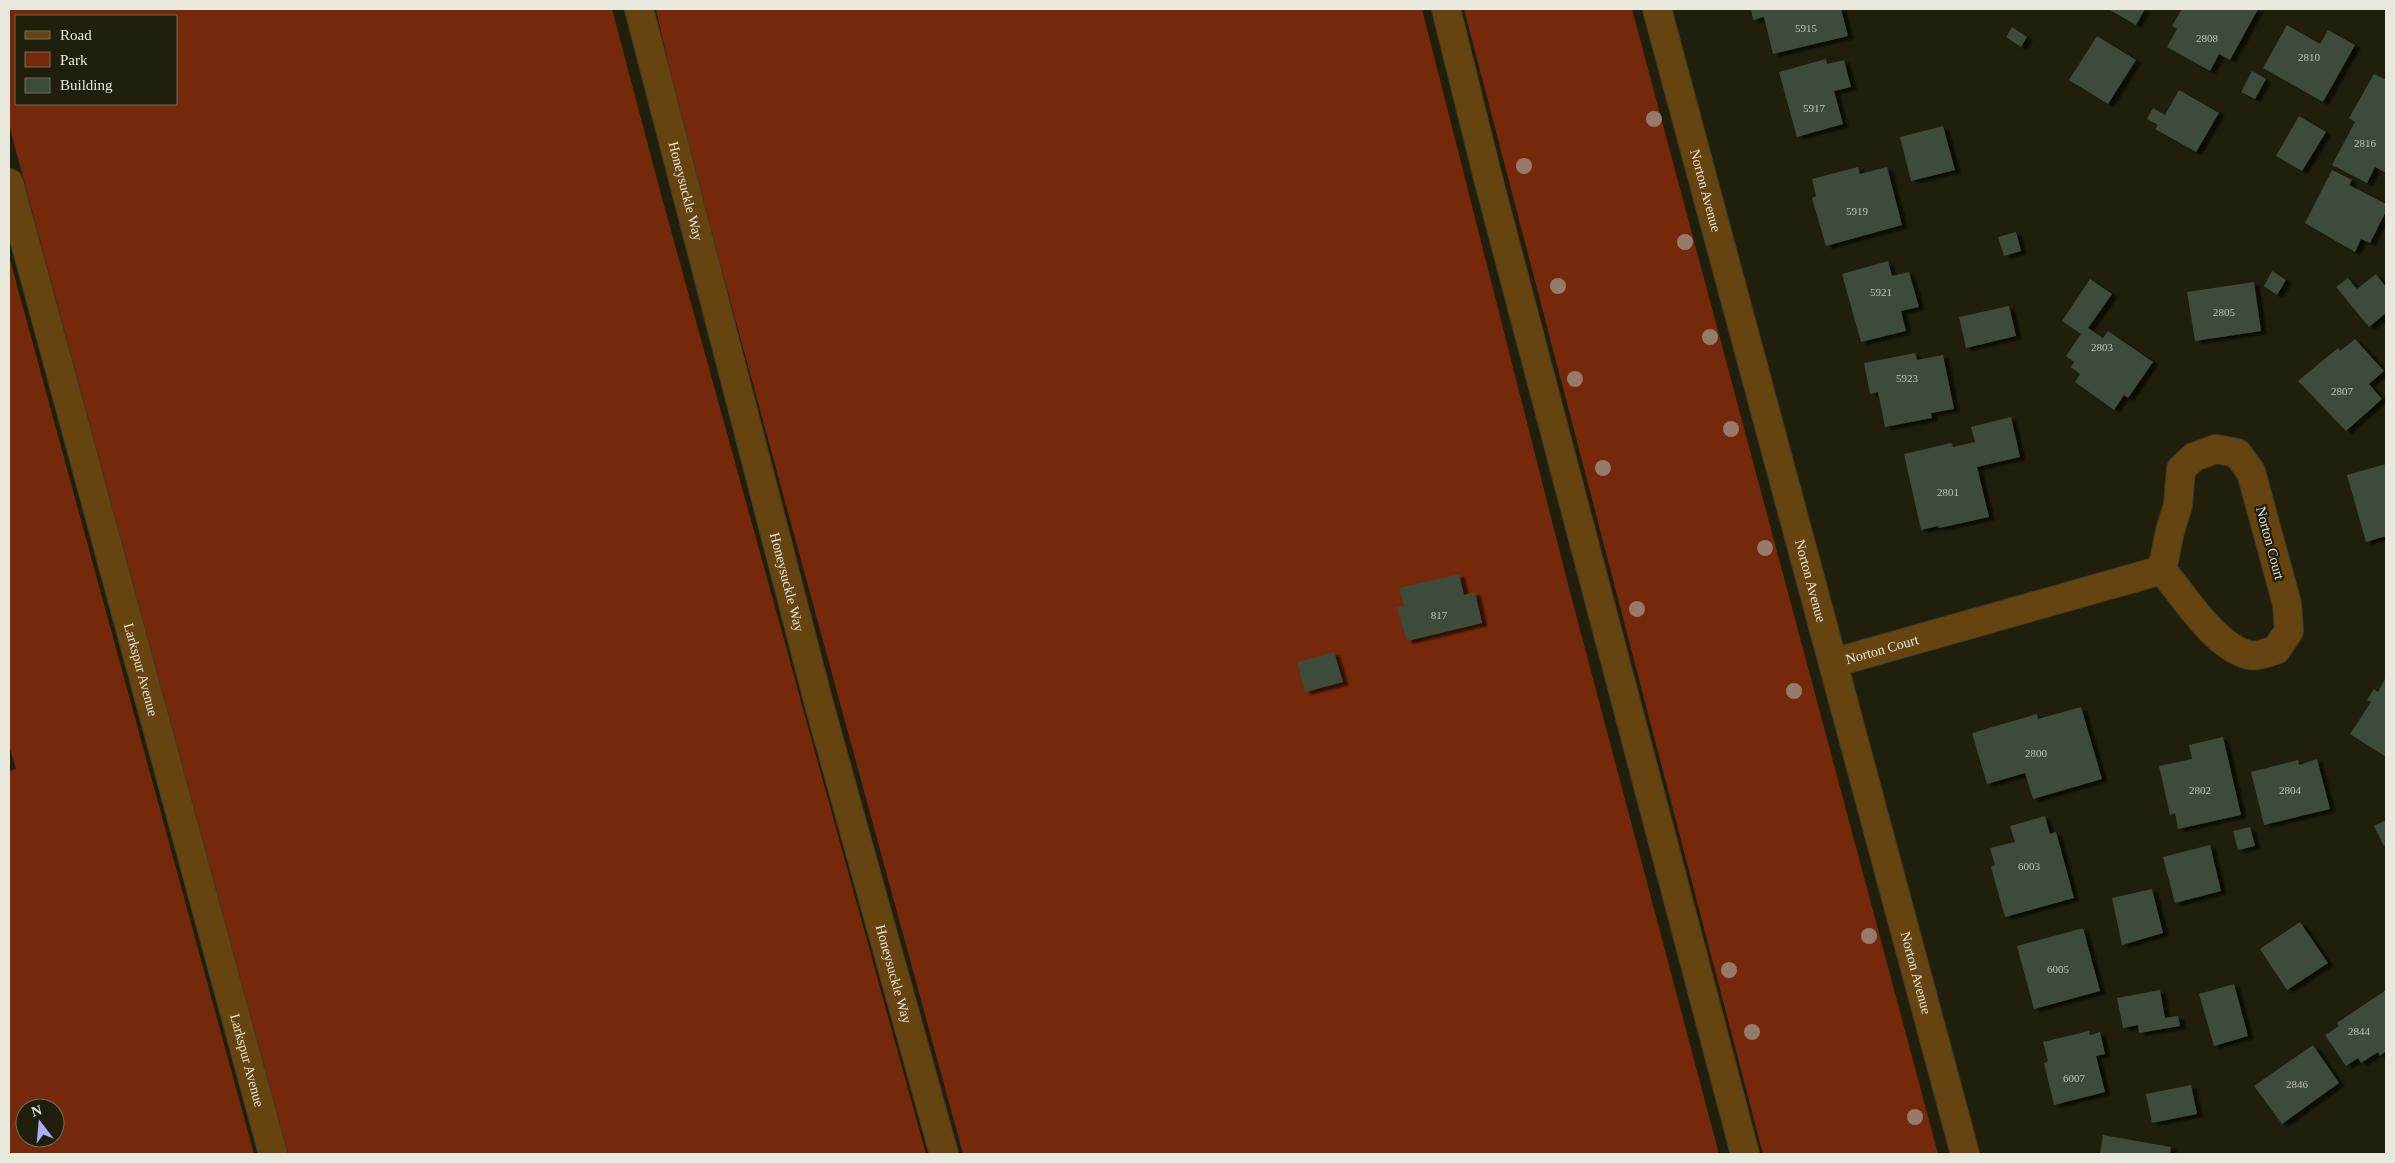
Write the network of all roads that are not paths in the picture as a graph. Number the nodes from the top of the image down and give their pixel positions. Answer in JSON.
{"nodes":[{"id":1,"x":639,"y":9,"type":"edge"},
{"id":2,"x":1446,"y":9,"type":"edge"},
{"id":3,"x":1658,"y":9,"type":"edge"},
{"id":4,"x":9,"y":183,"type":"edge"},
{"id":5,"x":2162,"y":570,"type":"junction"},
{"id":6,"x":1833,"y":663,"type":"junction"},
{"id":7,"x":273,"y":1154,"type":"edge"},
{"id":8,"x":944,"y":1154,"type":"edge"},
{"id":9,"x":1745,"y":1154,"type":"edge"},
{"id":10,"x":1965,"y":1154,"type":"edge"}],
"edges":[{"from":1,"to":8,"type":"street","name":"Honeysuckle Way"},
{"from":2,"to":9,"type":"street"},
{"from":3,"to":6,"type":"street","name":"Norton Avenue"},
{"from":4,"to":7,"type":"street","name":"Larkspur Avenue"},
{"from":5,"to":5,"type":"street","name":"Norton Court"},
{"from":5,"to":6,"type":"street","name":"Norton Court"},
{"from":6,"to":10,"type":"street","name":"Norton Avenue"}]}
